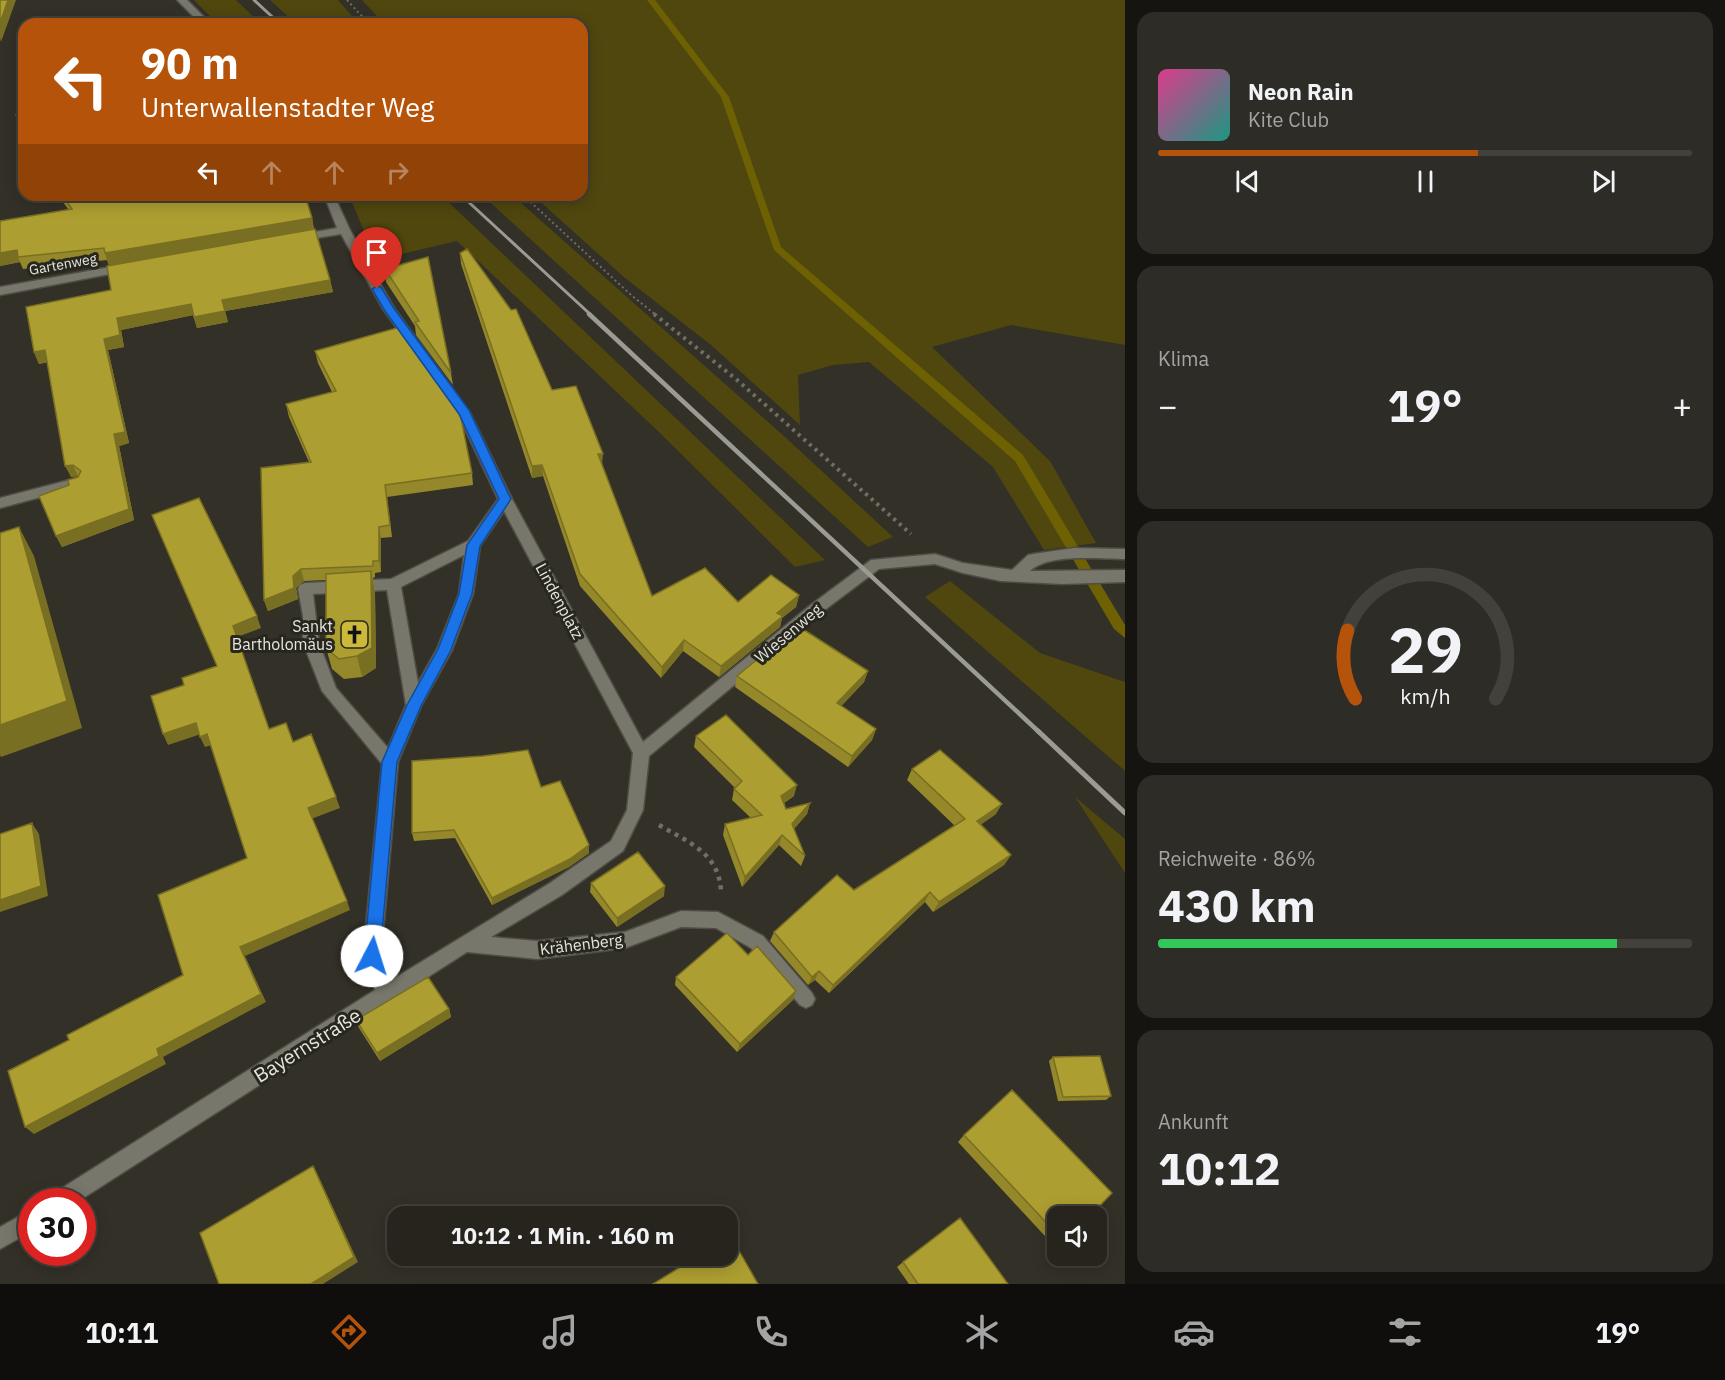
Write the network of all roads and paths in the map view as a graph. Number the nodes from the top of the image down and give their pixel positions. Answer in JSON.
{"nodes":[{"id":1,"x":182,"y":0,"type":"edge"},
{"id":2,"x":347,"y":0,"type":"edge"},
{"id":3,"x":200,"y":18,"type":"edge"},
{"id":4,"x":364,"y":18,"type":"edge"},
{"id":5,"x":332,"y":201,"type":"edge"},
{"id":6,"x":529,"y":201,"type":"edge"},
{"id":7,"x":344,"y":230,"type":"junction"},
{"id":8,"x":286,"y":240,"type":"edge"},
{"id":9,"x":137,"y":266,"type":"edge"},
{"id":10,"x":0,"y":291,"type":"edge"},
{"id":11,"x":77,"y":483,"type":"edge"},
{"id":12,"x":505,"y":499,"type":"junction"},
{"id":13,"x":0,"y":503,"type":"edge"},
{"id":14,"x":474,"y":545,"type":"junction"},
{"id":15,"x":1125,"y":554,"type":"edge"},
{"id":16,"x":935,"y":559,"type":"junction"},
{"id":17,"x":1015,"y":576,"type":"junction"},
{"id":18,"x":1125,"y":576,"type":"edge"},
{"id":19,"x":393,"y":584,"type":"junction"},
{"id":20,"x":414,"y":705,"type":"junction"},
{"id":21,"x":641,"y":753,"type":"junction"},
{"id":22,"x":390,"y":762,"type":"junction"},
{"id":23,"x":635,"y":810,"type":"junction"},
{"id":24,"x":718,"y":920,"type":"junction"},
{"id":25,"x":465,"y":943,"type":"junction"},
{"id":26,"x":386,"y":995,"type":"junction"},
{"id":27,"x":806,"y":999,"type":"dead end"},
{"id":28,"x":80,"y":1188,"type":"edge"},
{"id":29,"x":18,"y":1228,"type":"edge"},
{"id":30,"x":0,"y":1239,"type":"edge"}],
"edges":[{"from":1,"to":3,"type":"street"},
{"from":2,"to":4,"type":"path"},
{"from":5,"to":7,"type":"street","name":"Lindenplatz"},
{"from":6,"to":16,"type":"path"},
{"from":7,"to":8,"type":"street"},
{"from":7,"to":12,"type":"street","name":"Lindenplatz"},
{"from":9,"to":10,"type":"street","name":"Gartenweg"},
{"from":11,"to":13,"type":"street"},
{"from":12,"to":14,"type":"street"},
{"from":12,"to":21,"type":"street","name":"Lindenplatz"},
{"from":14,"to":19,"type":"street"},
{"from":14,"to":20,"type":"street"},
{"from":15,"to":17,"type":"street"},
{"from":16,"to":17,"type":"street","name":"Wiesenweg"},
{"from":16,"to":21,"type":"street","name":"Wiesenweg"},
{"from":17,"to":18,"type":"street","name":"Wiesenweg"},
{"from":19,"to":20,"type":"street"},
{"from":19,"to":22,"type":"street"},
{"from":20,"to":22,"type":"street"},
{"from":21,"to":23,"type":"street"},
{"from":22,"to":26,"type":"street"},
{"from":23,"to":24,"type":"path"},
{"from":23,"to":25,"type":"street","name":"Bayernstraße"},
{"from":24,"to":25,"type":"street","name":"Krähenberg"},
{"from":24,"to":27,"type":"street","name":"Krähenberg"},
{"from":25,"to":26,"type":"street","name":"Bayernstraße"},
{"from":26,"to":28,"type":"street","name":"Bayernstraße"},
{"from":29,"to":30,"type":"street"}]}
